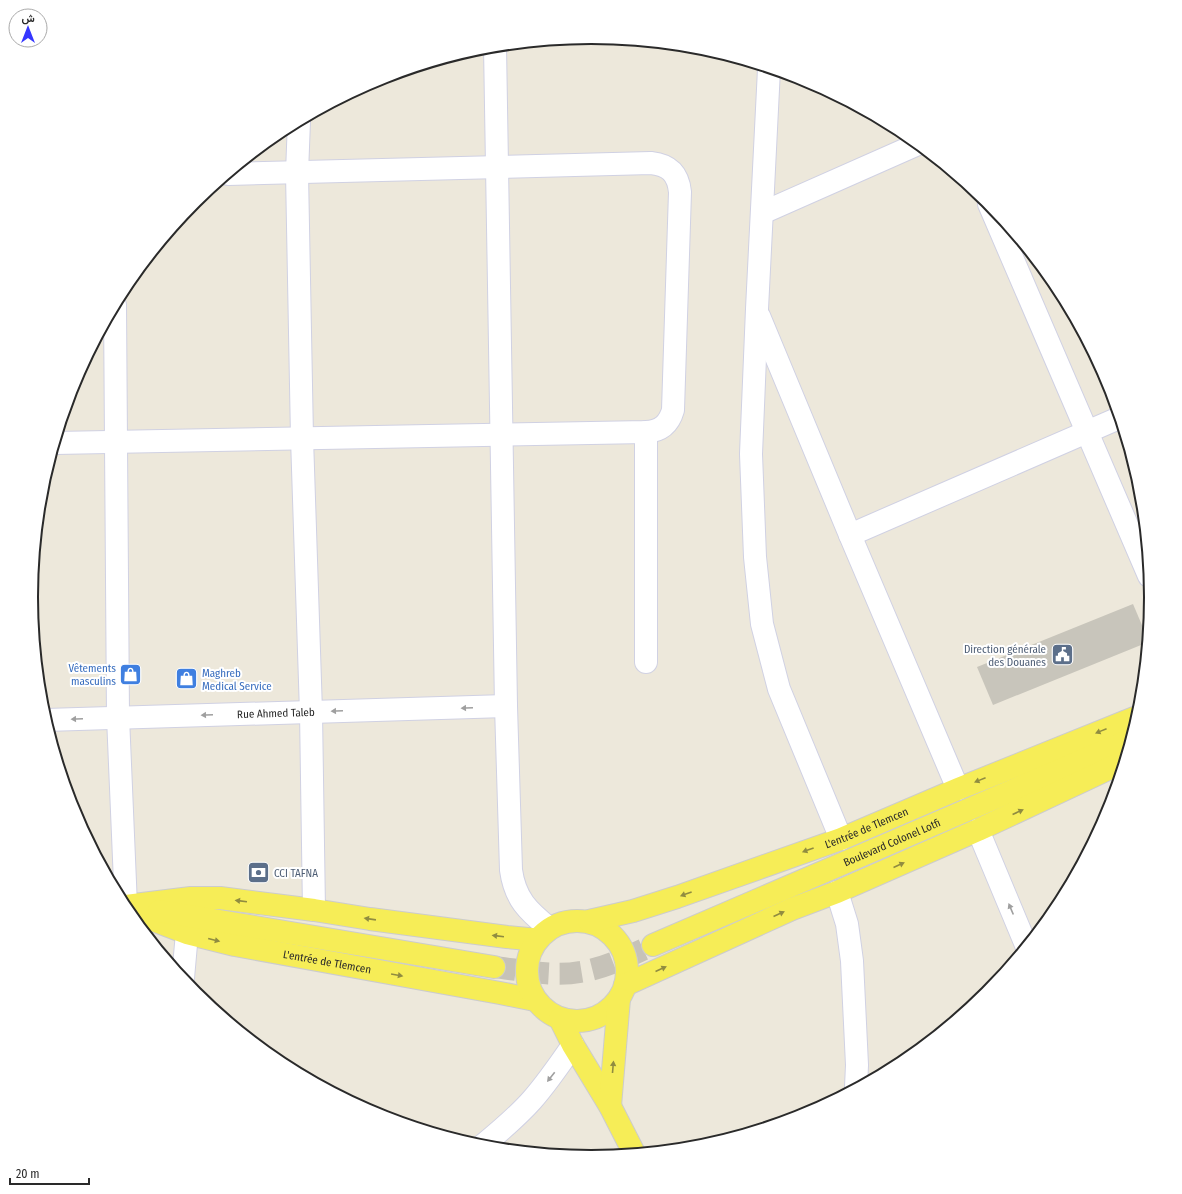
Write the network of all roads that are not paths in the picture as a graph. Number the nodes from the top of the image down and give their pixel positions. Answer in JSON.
{"nodes":[{"id":1,"x":495,"y":53,"type":"edge"},
{"id":2,"x":769,"y":73,"type":"edge"},
{"id":3,"x":299,"y":128,"type":"edge"},
{"id":4,"x":912,"y":147,"type":"edge"},
{"id":5,"x":497,"y":168,"type":"junction"},
{"id":6,"x":297,"y":173,"type":"junction"},
{"id":7,"x":235,"y":174,"type":"edge"},
{"id":8,"x":762,"y":213,"type":"junction"},
{"id":9,"x":996,"y":221,"type":"edge"},
{"id":10,"x":756,"y":309,"type":"junction"},
{"id":11,"x":115,"y":315,"type":"edge"},
{"id":12,"x":1115,"y":420,"type":"edge"},
{"id":13,"x":1086,"y":431,"type":"junction"},
{"id":14,"x":646,"y":432,"type":"junction"},
{"id":15,"x":502,"y":434,"type":"junction"},
{"id":16,"x":302,"y":438,"type":"junction"},
{"id":17,"x":116,"y":442,"type":"junction"},
{"id":18,"x":60,"y":443,"type":"edge"},
{"id":19,"x":850,"y":535,"type":"junction"},
{"id":20,"x":1143,"y":562,"type":"edge"},
{"id":21,"x":646,"y":662,"type":"dead end"},
{"id":22,"x":506,"y":706,"type":"junction"},
{"id":23,"x":310,"y":712,"type":"junction"},
{"id":24,"x":118,"y":717,"type":"junction"},
{"id":25,"x":52,"y":720,"type":"edge"},
{"id":26,"x":1130,"y":720,"type":"edge"},
{"id":27,"x":1124,"y":742,"type":"edge"},
{"id":28,"x":1118,"y":764,"type":"edge"},
{"id":29,"x":958,"y":789,"type":"junction"},
{"id":30,"x":978,"y":830,"type":"junction"},
{"id":31,"x":841,"y":839,"type":"junction"},
{"id":32,"x":837,"y":892,"type":"junction"},
{"id":33,"x":125,"y":893,"type":"edge"},
{"id":34,"x":132,"y":905,"type":"edge"},
{"id":35,"x":133,"y":907,"type":"edge"},
{"id":36,"x":314,"y":910,"type":"junction"},
{"id":37,"x":136,"y":912,"type":"edge"},
{"id":38,"x":589,"y":921,"type":"junction"},
{"id":39,"x":187,"y":933,"type":"junction"},
{"id":40,"x":543,"y":934,"type":"junction"},
{"id":41,"x":1024,"y":941,"type":"edge"},
{"id":42,"x":653,"y":945,"type":"tunnel mouth"},
{"id":43,"x":494,"y":967,"type":"tunnel mouth"},
{"id":44,"x":184,"y":971,"type":"edge"},
{"id":45,"x":622,"y":992,"type":"junction"},
{"id":46,"x":535,"y":1000,"type":"junction"},
{"id":47,"x":560,"y":1019,"type":"junction"},
{"id":48,"x":573,"y":1045,"type":"junction"},
{"id":49,"x":856,"y":1082,"type":"edge"},
{"id":50,"x":610,"y":1106,"type":"junction"},
{"id":51,"x":489,"y":1140,"type":"edge"},
{"id":52,"x":632,"y":1148,"type":"edge"}],
"edges":[{"from":1,"to":5,"type":"street"},
{"from":2,"to":8,"type":"street"},
{"from":3,"to":6,"type":"street"},
{"from":4,"to":8,"type":"street"},
{"from":5,"to":6,"type":"street"},
{"from":5,"to":14,"type":"street"},
{"from":5,"to":15,"type":"street"},
{"from":6,"to":7,"type":"street"},
{"from":6,"to":16,"type":"street"},
{"from":8,"to":10,"type":"street"},
{"from":9,"to":13,"type":"street"},
{"from":10,"to":19,"type":"street"},
{"from":10,"to":31,"type":"street"},
{"from":11,"to":17,"type":"street"},
{"from":12,"to":13,"type":"street"},
{"from":13,"to":19,"type":"street"},
{"from":13,"to":20,"type":"street"},
{"from":14,"to":15,"type":"street"},
{"from":14,"to":21,"type":"street"},
{"from":15,"to":16,"type":"street"},
{"from":15,"to":22,"type":"street"},
{"from":16,"to":17,"type":"street"},
{"from":16,"to":23,"type":"street"},
{"from":17,"to":18,"type":"street"},
{"from":17,"to":24,"type":"street"},
{"from":19,"to":29,"type":"street"},
{"from":22,"to":23,"type":"street","name":"Rue Ahmed Taleb","one_way":true},
{"from":22,"to":40,"type":"street"},
{"from":23,"to":24,"type":"street","name":"Rue Ahmed Taleb","one_way":true},
{"from":23,"to":36,"type":"street"},
{"from":24,"to":25,"type":"street","name":"Rue Ahmed Taleb","one_way":true},
{"from":24,"to":33,"type":"street"},
{"from":26,"to":29,"type":"main road","name":"L'entrée de Tlemcen","one_way":true},
{"from":27,"to":42,"type":"main road","name":"Boulevard Colonel Lotfi"},
{"from":30,"to":28,"type":"main road","one_way":true},
{"from":29,"to":31,"type":"main road","name":"L'entrée de Tlemcen"},
{"from":32,"to":30,"type":"main road","one_way":true},
{"from":41,"to":30,"type":"street","one_way":true},
{"from":31,"to":38,"type":"main road","name":"L'entrée de Tlemcen","one_way":true},
{"from":45,"to":32,"type":"main road","one_way":true},
{"from":32,"to":49,"type":"street"},
{"from":36,"to":34,"type":"main road","one_way":true},
{"from":35,"to":43,"type":"main road","name":"L'entrée de Tlemcen"},
{"from":40,"to":36,"type":"main road","one_way":true},
{"from":37,"to":39,"type":"main road","name":"L'entrée de Tlemcen"},
{"from":38,"to":40,"type":"main road"},
{"from":38,"to":45,"type":"main road"},
{"from":39,"to":44,"type":"street"},
{"from":39,"to":46,"type":"main road","name":"L'entrée de Tlemcen","one_way":true},
{"from":40,"to":46,"type":"main road"},
{"from":45,"to":47,"type":"main road"},
{"from":50,"to":45,"type":"main road","one_way":true},
{"from":46,"to":47,"type":"main road"},
{"from":47,"to":48,"type":"main road"},
{"from":48,"to":50,"type":"main road"},
{"from":48,"to":51,"type":"street","one_way":true},
{"from":50,"to":52,"type":"main road"}]}
